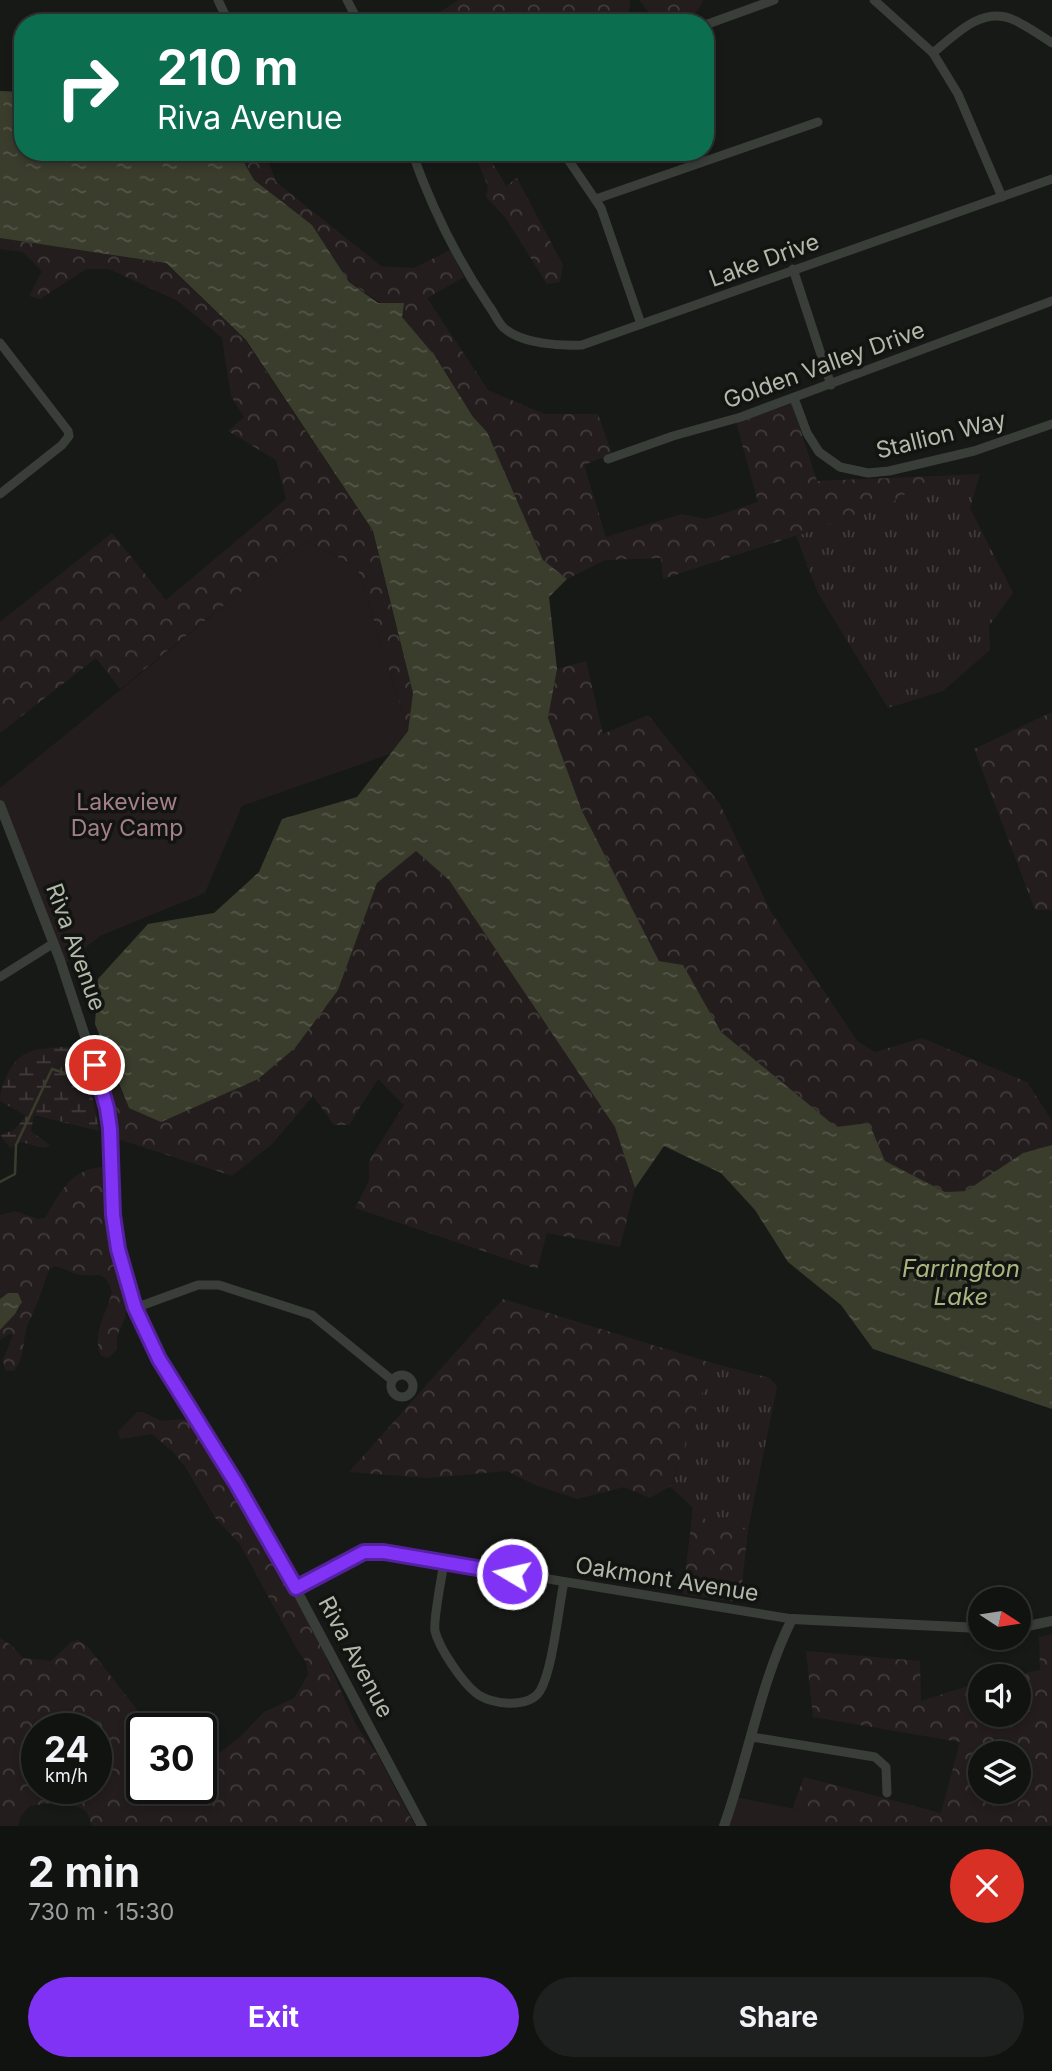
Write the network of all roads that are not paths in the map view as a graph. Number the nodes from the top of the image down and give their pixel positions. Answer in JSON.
{"nodes":[{"id":1,"x":774,"y":0,"type":"edge"},
{"id":2,"x":874,"y":0,"type":"edge"},
{"id":3,"x":714,"y":21,"type":"edge"},
{"id":4,"x":1052,"y":43,"type":"edge"},
{"id":5,"x":933,"y":53,"type":"junction"},
{"id":6,"x":818,"y":122,"type":"dead end"},
{"id":7,"x":714,"y":158,"type":"edge"},
{"id":8,"x":415,"y":161,"type":"edge"},
{"id":9,"x":569,"y":161,"type":"edge"},
{"id":10,"x":706,"y":161,"type":"edge"},
{"id":11,"x":1052,"y":179,"type":"edge"},
{"id":12,"x":1002,"y":197,"type":"junction"},
{"id":13,"x":596,"y":199,"type":"junction"},
{"id":14,"x":793,"y":269,"type":"junction"},
{"id":15,"x":1052,"y":301,"type":"edge"},
{"id":16,"x":641,"y":324,"type":"junction"},
{"id":17,"x":2,"y":345,"type":"edge"},
{"id":18,"x":831,"y":385,"type":"junction"},
{"id":19,"x":794,"y":398,"type":"junction"},
{"id":20,"x":1052,"y":424,"type":"edge"},
{"id":21,"x":608,"y":459,"type":"dead end"},
{"id":22,"x":0,"y":494,"type":"edge"},
{"id":23,"x":0,"y":805,"type":"edge"},
{"id":24,"x":4,"y":825,"type":"edge"},
{"id":25,"x":54,"y":943,"type":"junction"},
{"id":26,"x":0,"y":977,"type":"edge"},
{"id":27,"x":135,"y":1308,"type":"junction"},
{"id":28,"x":392,"y":1380,"type":"dead end"},
{"id":29,"x":444,"y":1562,"type":"junction"},
{"id":30,"x":565,"y":1582,"type":"junction"},
{"id":31,"x":296,"y":1588,"type":"junction"},
{"id":32,"x":792,"y":1619,"type":"junction"},
{"id":33,"x":1052,"y":1621,"type":"edge"},
{"id":34,"x":1031,"y":1625,"type":"edge"},
{"id":35,"x":968,"y":1627,"type":"edge"},
{"id":36,"x":752,"y":1737,"type":"junction"},
{"id":37,"x":887,"y":1793,"type":"dead end"},
{"id":38,"x":422,"y":1826,"type":"edge"},
{"id":39,"x":724,"y":1826,"type":"edge"}],
"edges":[{"from":1,"to":3,"type":"street"},
{"from":2,"to":5,"type":"street"},
{"from":4,"to":5,"type":"street"},
{"from":5,"to":12,"type":"street"},
{"from":6,"to":7,"type":"street"},
{"from":8,"to":16,"type":"street","name":"Lake Drive"},
{"from":9,"to":13,"type":"street"},
{"from":10,"to":13,"type":"street"},
{"from":11,"to":12,"type":"street","name":"Lake Drive"},
{"from":12,"to":14,"type":"street","name":"Lake Drive"},
{"from":13,"to":16,"type":"street"},
{"from":14,"to":16,"type":"street","name":"Lake Drive"},
{"from":14,"to":18,"type":"street"},
{"from":15,"to":18,"type":"street","name":"Golden Valley Drive"},
{"from":17,"to":22,"type":"street"},
{"from":18,"to":19,"type":"street","name":"Golden Valley Drive"},
{"from":19,"to":20,"type":"street","name":"Stallion Way"},
{"from":19,"to":21,"type":"street","name":"Golden Valley Drive"},
{"from":23,"to":24,"type":"street","name":"Riva Avenue"},
{"from":24,"to":25,"type":"street","name":"Riva Avenue"},
{"from":25,"to":26,"type":"street"},
{"from":25,"to":27,"type":"street","name":"Riva Avenue"},
{"from":27,"to":28,"type":"street"},
{"from":27,"to":31,"type":"street","name":"Riva Avenue"},
{"from":29,"to":30,"type":"street","name":"Oakmont Avenue"},
{"from":29,"to":30,"type":"street"},
{"from":29,"to":31,"type":"street","name":"Oakmont Avenue"},
{"from":30,"to":32,"type":"street","name":"Oakmont Avenue"},
{"from":31,"to":38,"type":"street","name":"Riva Avenue"},
{"from":32,"to":35,"type":"street"},
{"from":32,"to":36,"type":"street"},
{"from":33,"to":34,"type":"street"},
{"from":36,"to":37,"type":"street"},
{"from":36,"to":39,"type":"street"}]}
